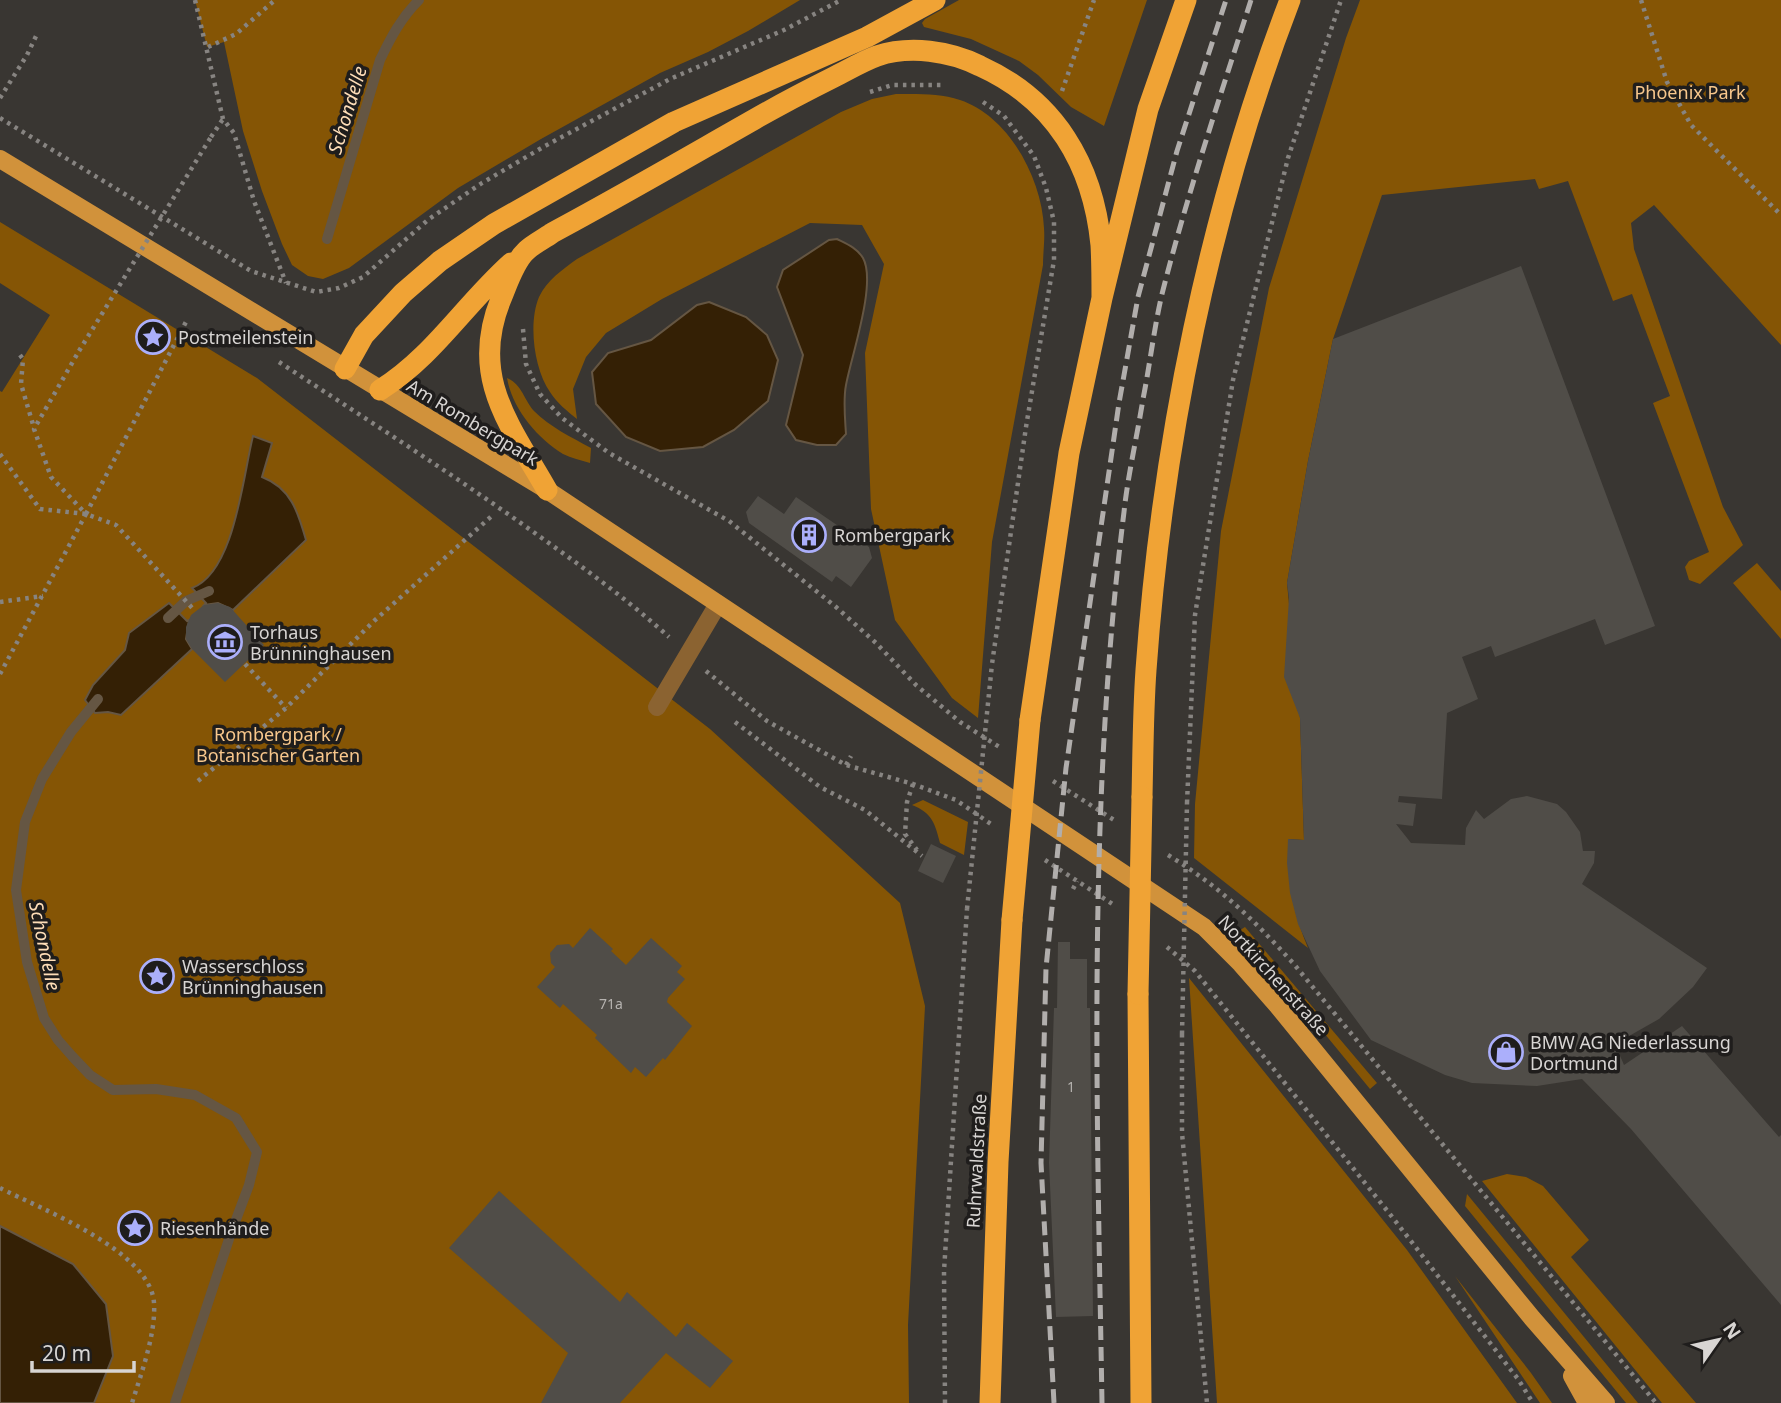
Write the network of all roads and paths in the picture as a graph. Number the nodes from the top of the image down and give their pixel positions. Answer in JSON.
{"nodes":[{"id":1,"x":195,"y":0,"type":"edge"},
{"id":2,"x":275,"y":0,"type":"edge"},
{"id":3,"x":841,"y":0,"type":"edge"},
{"id":4,"x":934,"y":0,"type":"edge"},
{"id":5,"x":1094,"y":0,"type":"edge"},
{"id":6,"x":1186,"y":0,"type":"edge"},
{"id":7,"x":1290,"y":0,"type":"edge"},
{"id":8,"x":1341,"y":0,"type":"edge"},
{"id":9,"x":1642,"y":0,"type":"edge"},
{"id":10,"x":38,"y":32,"type":"dead end"},
{"id":11,"x":207,"y":47,"type":"junction"},
{"id":12,"x":946,"y":85,"type":"dead end"},
{"id":13,"x":865,"y":94,"type":"dead end"},
{"id":14,"x":0,"y":98,"type":"edge"},
{"id":15,"x":981,"y":101,"type":"dead end"},
{"id":16,"x":1051,"y":117,"type":"junction"},
{"id":17,"x":0,"y":118,"type":"edge"},
{"id":18,"x":223,"y":119,"type":"junction"},
{"id":19,"x":1034,"y":156,"type":"junction"},
{"id":20,"x":0,"y":159,"type":"edge"},
{"id":21,"x":1781,"y":215,"type":"edge"},
{"id":22,"x":524,"y":253,"type":"junction"},
{"id":23,"x":124,"y":264,"type":"dead end"},
{"id":24,"x":135,"y":270,"type":"dead end"},
{"id":25,"x":286,"y":284,"type":"junction"},
{"id":26,"x":1102,"y":298,"type":"junction"},
{"id":27,"x":188,"y":318,"type":"dead end"},
{"id":28,"x":523,"y":324,"type":"dead end"},
{"id":29,"x":20,"y":355,"type":"dead end"},
{"id":30,"x":272,"y":357,"type":"dead end"},
{"id":31,"x":345,"y":369,"type":"junction"},
{"id":32,"x":380,"y":390,"type":"junction"},
{"id":33,"x":34,"y":429,"type":"junction"},
{"id":34,"x":0,"y":454,"type":"edge"},
{"id":35,"x":547,"y":490,"type":"junction"},
{"id":36,"x":86,"y":513,"type":"junction"},
{"id":37,"x":494,"y":514,"type":"dead end"},
{"id":38,"x":43,"y":596,"type":"junction"},
{"id":39,"x":0,"y":602,"type":"edge"},
{"id":40,"x":718,"y":604,"type":"junction"},
{"id":41,"x":195,"y":611,"type":"dead end"},
{"id":42,"x":688,"y":655,"type":"junction"},
{"id":43,"x":245,"y":664,"type":"dead end"},
{"id":44,"x":0,"y":674,"type":"edge"},
{"id":45,"x":657,"y":707,"type":"dead end"},
{"id":46,"x":286,"y":708,"type":"junction"},
{"id":47,"x":735,"y":722,"type":"dead end"},
{"id":48,"x":916,"y":735,"type":"joint"},
{"id":49,"x":1007,"y":752,"type":"dead end"},
{"id":50,"x":851,"y":756,"type":"dead end"},
{"id":51,"x":846,"y":765,"type":"junction"},
{"id":52,"x":1043,"y":775,"type":"dead end"},
{"id":53,"x":198,"y":781,"type":"dead end"},
{"id":54,"x":913,"y":784,"type":"junction"},
{"id":55,"x":1125,"y":827,"type":"dead end"},
{"id":56,"x":1000,"y":830,"type":"dead end"},
{"id":57,"x":1160,"y":850,"type":"dead end"},
{"id":58,"x":1044,"y":859,"type":"dead end"},
{"id":59,"x":1077,"y":881,"type":"junction"},
{"id":60,"x":1073,"y":889,"type":"dead end"},
{"id":61,"x":1122,"y":912,"type":"dead end"},
{"id":62,"x":1164,"y":944,"type":"dead end"},
{"id":63,"x":0,"y":1188,"type":"edge"},
{"id":64,"x":1532,"y":1318,"type":"junction"},
{"id":65,"x":132,"y":1403,"type":"edge"},
{"id":66,"x":945,"y":1403,"type":"edge"},
{"id":67,"x":990,"y":1403,"type":"edge"},
{"id":68,"x":1141,"y":1403,"type":"edge"},
{"id":69,"x":1207,"y":1403,"type":"edge"},
{"id":70,"x":1532,"y":1403,"type":"edge"},
{"id":71,"x":1587,"y":1403,"type":"edge"},
{"id":72,"x":1606,"y":1403,"type":"edge"},
{"id":73,"x":1656,"y":1403,"type":"edge"}],
"edges":[{"from":1,"to":11,"type":"path"},
{"from":2,"to":11,"type":"path"},
{"from":3,"to":25,"type":"path"},
{"from":4,"to":31,"type":"highway"},
{"from":5,"to":16,"type":"path"},
{"from":6,"to":26,"type":"highway"},
{"from":7,"to":68,"type":"highway","bridge":true},
{"from":8,"to":69,"type":"path","bridge":true},
{"from":9,"to":21,"type":"path"},
{"from":10,"to":14,"type":"path"},
{"from":11,"to":18,"type":"path"},
{"from":12,"to":13,"type":"path"},
{"from":15,"to":19,"type":"path"},
{"from":16,"to":19,"type":"path"},
{"from":16,"to":22,"type":"highway"},
{"from":16,"to":26,"type":"highway"},
{"from":17,"to":25,"type":"path"},
{"from":18,"to":25,"type":"path"},
{"from":18,"to":33,"type":"path","bridge":true},
{"from":19,"to":66,"type":"path","bridge":true},
{"from":20,"to":31,"type":"main road","name":"Am Rombergpark"},
{"from":22,"to":32,"type":"highway"},
{"from":22,"to":35,"type":"highway"},
{"from":23,"to":24,"type":"path"},
{"from":26,"to":67,"type":"highway","name":"Ruhrwaldstraße","bridge":true},
{"from":27,"to":36,"type":"path"},
{"from":28,"to":49,"type":"path"},
{"from":29,"to":33,"type":"path"},
{"from":30,"to":42,"type":"path"},
{"from":31,"to":32,"type":"main road","name":"Am Rombergpark"},
{"from":32,"to":35,"type":"main road","name":"Am Rombergpark"},
{"from":33,"to":36,"type":"path"},
{"from":34,"to":36,"type":"path"},
{"from":35,"to":40,"type":"main road","name":"Am Rombergpark"},
{"from":36,"to":38,"type":"path"},
{"from":36,"to":41,"type":"path"},
{"from":37,"to":46,"type":"path"},
{"from":38,"to":39,"type":"path"},
{"from":38,"to":44,"type":"path"},
{"from":40,"to":42,"type":"street"},
{"from":40,"to":48,"type":"main road","name":"Am Rombergpark"},
{"from":42,"to":45,"type":"street"},
{"from":42,"to":51,"type":"path"},
{"from":43,"to":46,"type":"path"},
{"from":46,"to":53,"type":"path"},
{"from":47,"to":54,"type":"path"},
{"from":48,"to":64,"type":"main road","name":"Nortkirchenstraße"},
{"from":50,"to":51,"type":"path"},
{"from":51,"to":54,"type":"path"},
{"from":52,"to":55,"type":"path"},
{"from":54,"to":56,"type":"path"},
{"from":57,"to":73,"type":"path"},
{"from":58,"to":59,"type":"path"},
{"from":59,"to":60,"type":"path"},
{"from":59,"to":61,"type":"path"},
{"from":62,"to":70,"type":"path"},
{"from":63,"to":65,"type":"path"},
{"from":64,"to":71,"type":"main road","name":"Nortkirchenstraße"},
{"from":64,"to":72,"type":"main road","name":"Nortkirchenstraße"}]}
